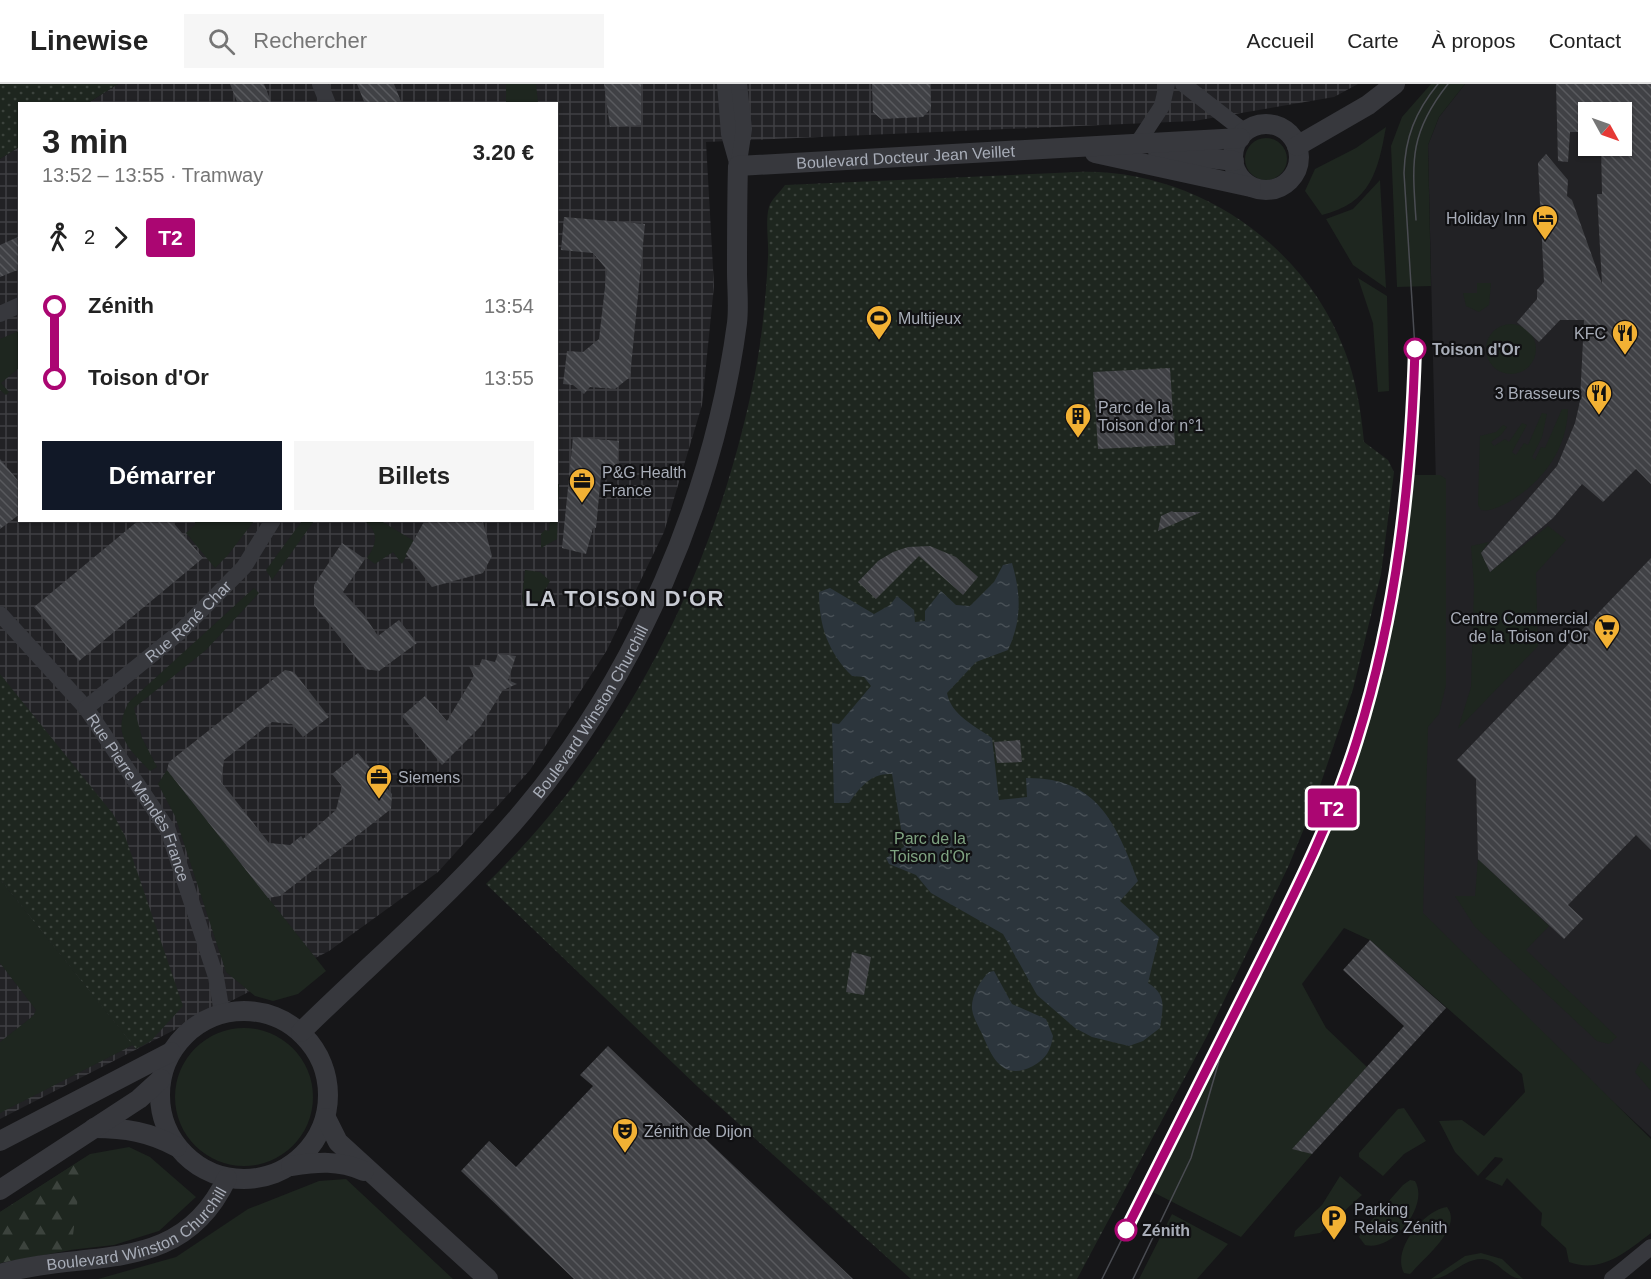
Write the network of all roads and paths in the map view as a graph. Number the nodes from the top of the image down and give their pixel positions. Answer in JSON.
{"nodes":[{"id":1,"x":320,"y":84,"type":"edge"},
{"id":2,"x":725,"y":84,"type":"edge"},
{"id":3,"x":739,"y":84,"type":"edge"},
{"id":4,"x":1167,"y":84,"type":"edge"},
{"id":5,"x":1183,"y":84,"type":"edge"},
{"id":6,"x":1395,"y":84,"type":"edge"},
{"id":7,"x":327,"y":102,"type":"edge"},
{"id":8,"x":1243,"y":135,"type":"junction"},
{"id":9,"x":1137,"y":144,"type":"junction"},
{"id":10,"x":1111,"y":146,"type":"junction"},
{"id":11,"x":1297,"y":146,"type":"junction"},
{"id":12,"x":1073,"y":148,"type":"junction"},
{"id":13,"x":1234,"y":161,"type":"junction"},
{"id":14,"x":738,"y":166,"type":"junction"},
{"id":15,"x":1253,"y":188,"type":"junction"},
{"id":16,"x":18,"y":306,"type":"edge"},
{"id":17,"x":0,"y":314,"type":"edge"},
{"id":18,"x":272,"y":522,"type":"edge"},
{"id":19,"x":0,"y":614,"type":"edge"},
{"id":20,"x":86,"y":708,"type":"junction"},
{"id":21,"x":222,"y":1013,"type":"junction"},
{"id":22,"x":301,"y":1032,"type":"junction"},
{"id":23,"x":171,"y":1052,"type":"junction"},
{"id":24,"x":161,"y":1079,"type":"junction"},
{"id":25,"x":326,"y":1118,"type":"junction"},
{"id":26,"x":94,"y":1128,"type":"junction"},
{"id":27,"x":0,"y":1141,"type":"edge"},
{"id":28,"x":177,"y":1147,"type":"junction"},
{"id":29,"x":291,"y":1166,"type":"junction"},
{"id":30,"x":375,"y":1176,"type":"junction"},
{"id":31,"x":227,"y":1178,"type":"junction"},
{"id":32,"x":0,"y":1190,"type":"edge"},
{"id":33,"x":1651,"y":1247,"type":"edge"},
{"id":34,"x":0,"y":1274,"type":"edge"},
{"id":35,"x":488,"y":1279,"type":"edge"},
{"id":36,"x":1612,"y":1279,"type":"edge"}],
"edges":[{"from":1,"to":7,"type":"street"},
{"from":2,"to":14,"type":"street","name":"Boulevard Winston Churchill"},
{"from":3,"to":14,"type":"street","name":"Boulevard Winston Churchill"},
{"from":4,"to":9,"type":"street"},
{"from":5,"to":8,"type":"street"},
{"from":6,"to":11,"type":"street"},
{"from":8,"to":9,"type":"street","name":"Boulevard Docteur Jean Veillet"},
{"from":8,"to":11,"type":"street"},
{"from":8,"to":13,"type":"street"},
{"from":9,"to":10,"type":"street","name":"Boulevard Docteur Jean Veillet"},
{"from":10,"to":12,"type":"street","name":"Boulevard Docteur Jean Veillet"},
{"from":10,"to":13,"type":"street","name":"Boulevard Docteur Jean Veillet"},
{"from":11,"to":15,"type":"street"},
{"from":12,"to":14,"type":"street","name":"Boulevard Docteur Jean Veillet"},
{"from":12,"to":15,"type":"street","name":"Boulevard Docteur Jean Veillet"},
{"from":13,"to":15,"type":"street"},
{"from":14,"to":22,"type":"street","name":"Boulevard Winston Churchill"},
{"from":16,"to":17,"type":"street"},
{"from":18,"to":20,"type":"street","name":"Rue René Char"},
{"from":19,"to":20,"type":"street","name":"Rue Pierre Mendès France"},
{"from":20,"to":21,"type":"street","name":"Rue Pierre Mendès France"},
{"from":21,"to":22,"type":"street"},
{"from":21,"to":23,"type":"street"},
{"from":22,"to":25,"type":"street"},
{"from":23,"to":24,"type":"street"},
{"from":23,"to":27,"type":"street"},
{"from":24,"to":26,"type":"street"},
{"from":24,"to":28,"type":"street"},
{"from":25,"to":29,"type":"street"},
{"from":25,"to":30,"type":"street"},
{"from":26,"to":28,"type":"street"},
{"from":26,"to":32,"type":"street"},
{"from":28,"to":31,"type":"street"},
{"from":29,"to":30,"type":"street"},
{"from":29,"to":31,"type":"street"},
{"from":30,"to":35,"type":"street"},
{"from":31,"to":34,"type":"street","name":"Boulevard Winston Churchill"},
{"from":33,"to":36,"type":"street"}]}
